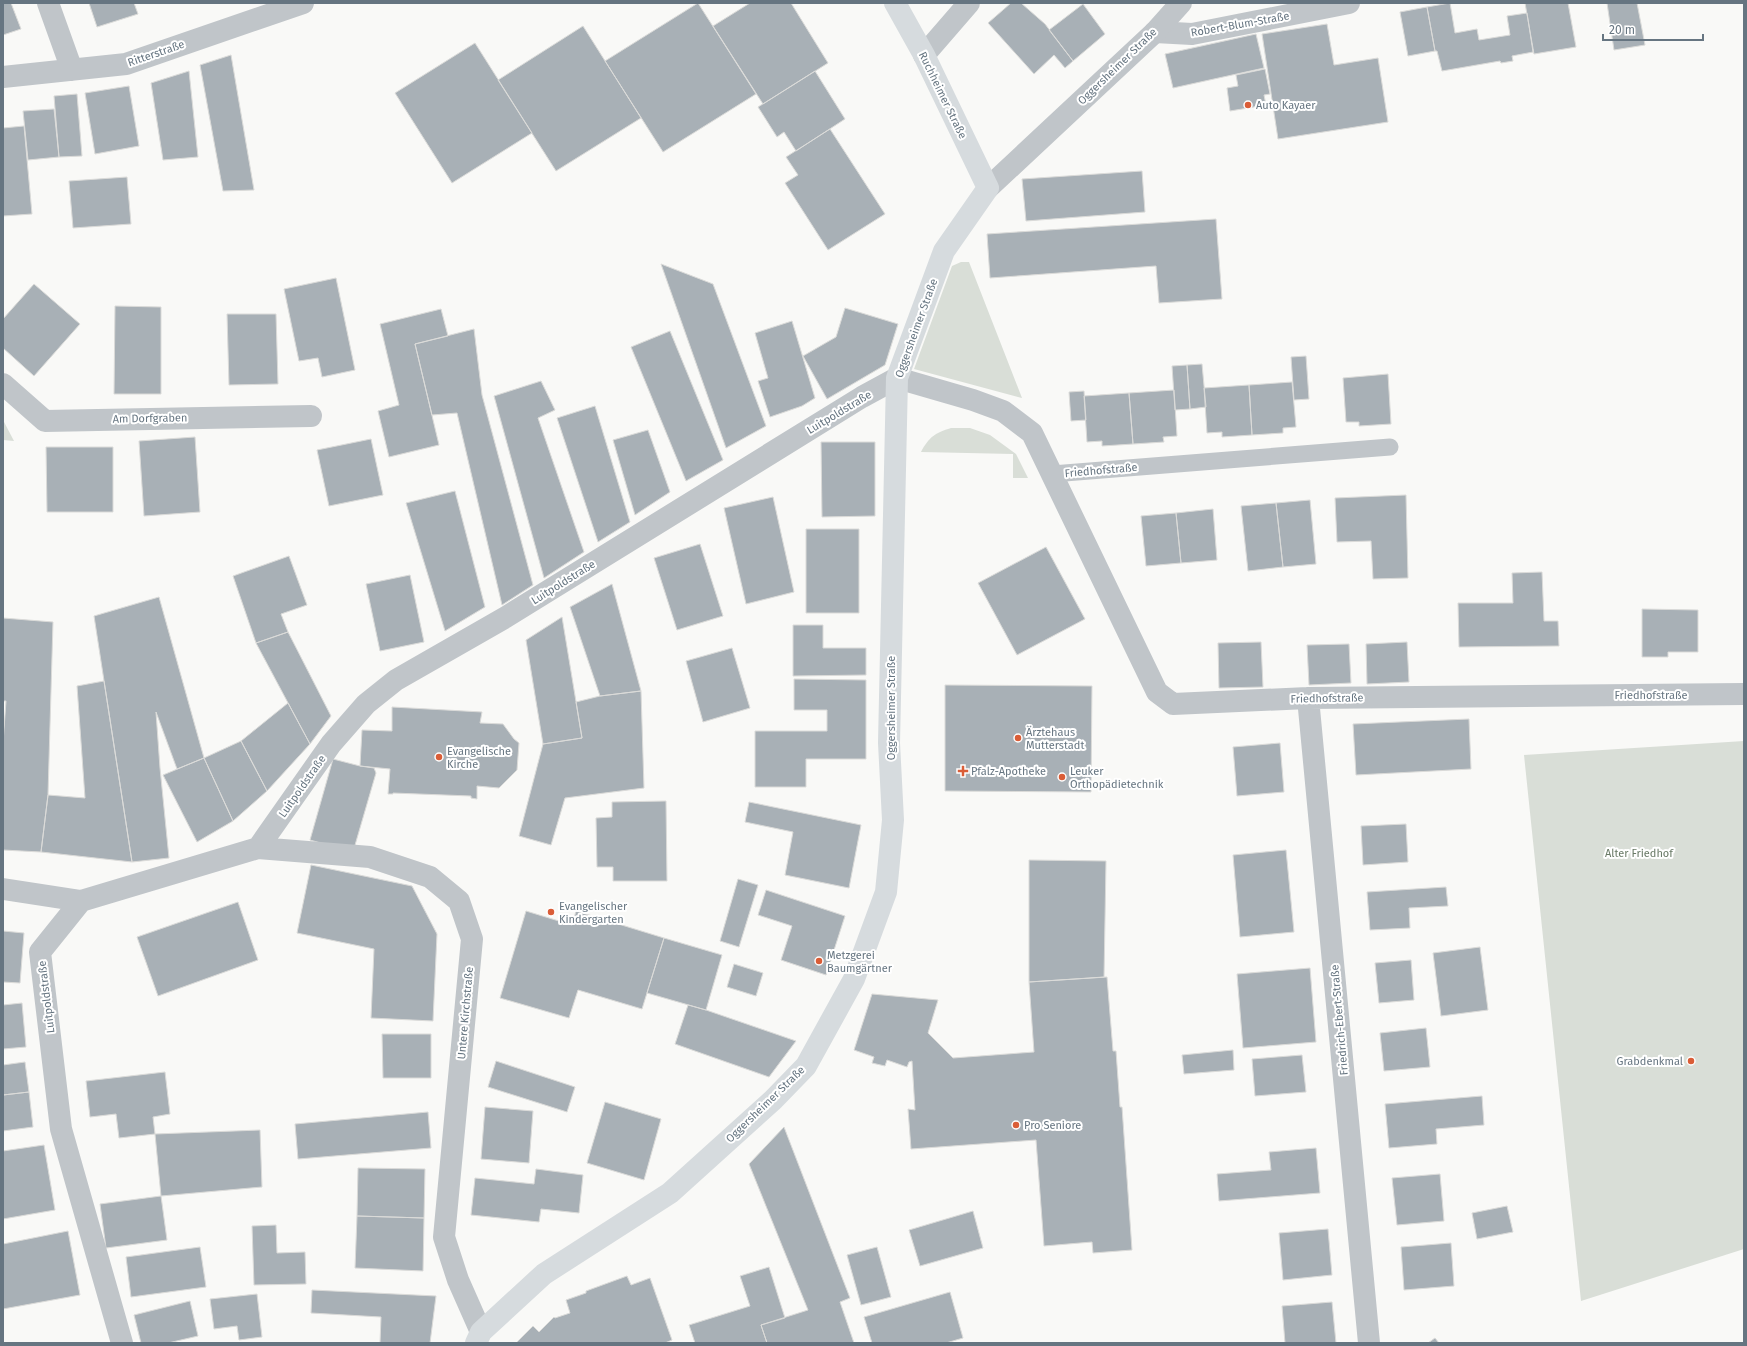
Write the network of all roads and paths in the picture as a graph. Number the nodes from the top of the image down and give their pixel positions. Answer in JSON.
{"nodes":[{"id":1,"x":48,"y":3,"type":"edge"},
{"id":2,"x":303,"y":3,"type":"edge"},
{"id":3,"x":896,"y":3,"type":"edge"},
{"id":4,"x":969,"y":3,"type":"edge"},
{"id":5,"x":1181,"y":3,"type":"edge"},
{"id":6,"x":1349,"y":3,"type":"edge"},
{"id":7,"x":1155,"y":32,"type":"junction"},
{"id":8,"x":924,"y":55,"type":"junction"},
{"id":9,"x":72,"y":70,"type":"junction"},
{"id":10,"x":3,"y":77,"type":"edge"},
{"id":11,"x":988,"y":188,"type":"junction"},
{"id":12,"x":897,"y":378,"type":"junction"},
{"id":13,"x":3,"y":384,"type":"edge"},
{"id":14,"x":311,"y":416,"type":"dead end"},
{"id":15,"x":1390,"y":447,"type":"dead end"},
{"id":16,"x":1052,"y":474,"type":"junction"},
{"id":17,"x":1744,"y":694,"type":"edge"},
{"id":18,"x":1308,"y":698,"type":"junction"},
{"id":19,"x":258,"y":848,"type":"junction"},
{"id":20,"x":3,"y":889,"type":"edge"},
{"id":21,"x":80,"y":901,"type":"junction"},
{"id":22,"x":479,"y":1337,"type":"edge"},
{"id":23,"x":122,"y":1343,"type":"edge"},
{"id":24,"x":1369,"y":1343,"type":"edge"}],
"edges":[{"from":1,"to":9,"type":"street"},
{"from":2,"to":9,"type":"street","name":"Ritterstraße"},
{"from":3,"to":8,"type":"main road","name":"Ruchheimer Straße"},
{"from":4,"to":8,"type":"street"},
{"from":5,"to":7,"type":"street","name":"Oggersheimer Straße"},
{"from":6,"to":7,"type":"street","name":"Robert-Blum-Straße"},
{"from":7,"to":11,"type":"street","name":"Oggersheimer Straße"},
{"from":8,"to":11,"type":"main road","name":"Ruchheimer Straße"},
{"from":9,"to":10,"type":"street","name":"Ritterstraße"},
{"from":11,"to":12,"type":"main road","name":"Oggersheimer Straße"},
{"from":12,"to":16,"type":"street","name":"Friedhofstraße"},
{"from":12,"to":19,"type":"street","name":"Luitpoldstraße"},
{"from":12,"to":22,"type":"main road","name":"Oggersheimer Straße"},
{"from":13,"to":14,"type":"street","name":"Am Dorfgraben"},
{"from":15,"to":16,"type":"lane","name":"Friedhofstraße"},
{"from":16,"to":18,"type":"street","name":"Friedhofstraße"},
{"from":17,"to":18,"type":"street","name":"Friedhofstraße"},
{"from":18,"to":24,"type":"street","name":"Friedrich-Ebert-Straße"},
{"from":19,"to":21,"type":"street"},
{"from":19,"to":22,"type":"street","name":"Untere Kirchstraße"},
{"from":20,"to":21,"type":"street"},
{"from":21,"to":23,"type":"street","name":"Luitpoldstraße"}]}
